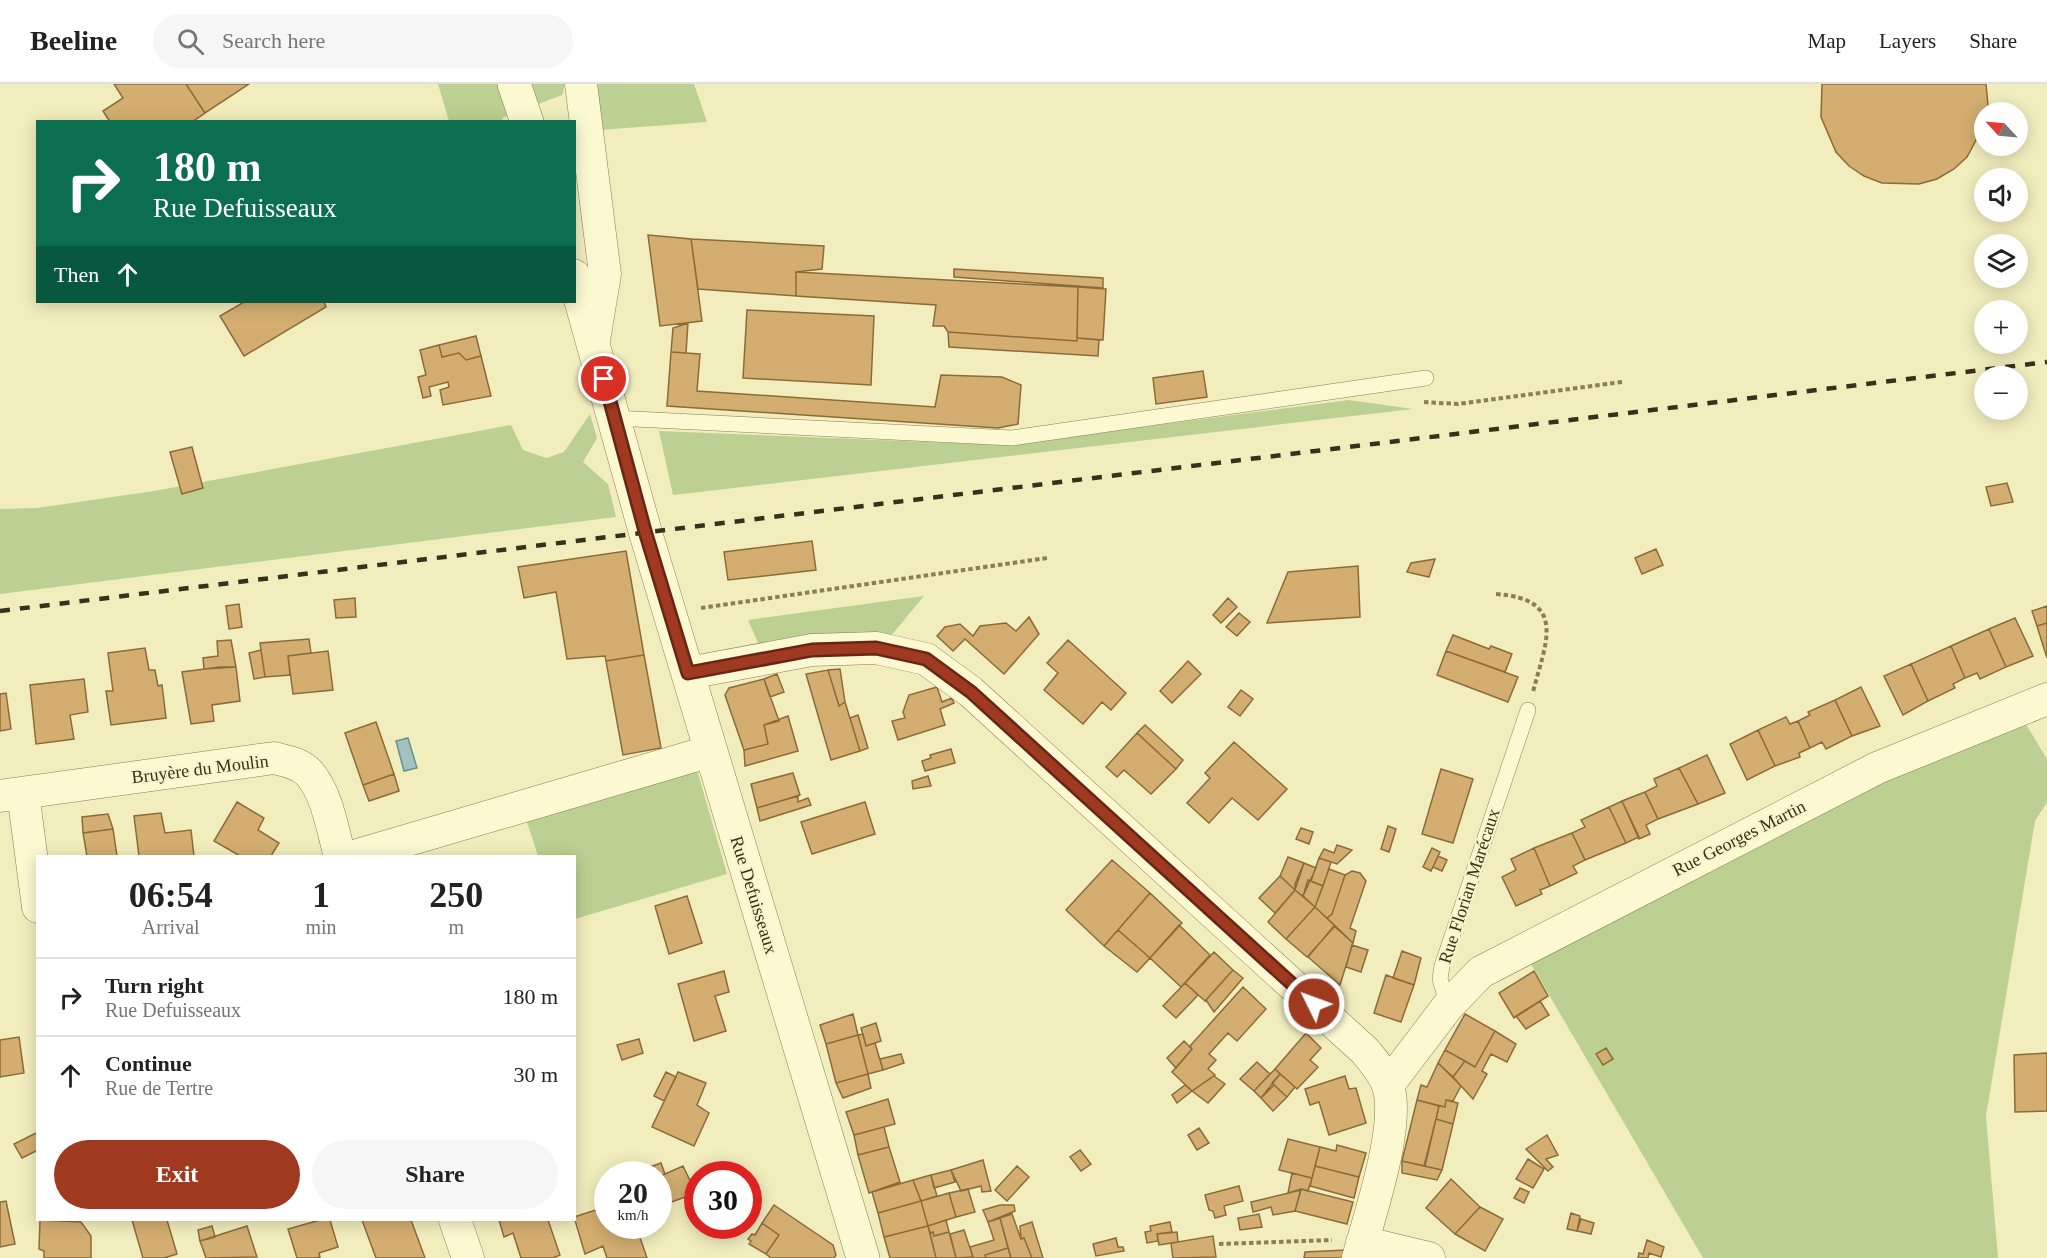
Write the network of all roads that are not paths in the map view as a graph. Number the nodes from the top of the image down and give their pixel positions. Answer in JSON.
{"nodes":[{"id":1,"x":514,"y":84,"type":"edge"},
{"id":2,"x":581,"y":86,"type":"edge"},
{"id":3,"x":526,"y":120,"type":"edge"},
{"id":4,"x":573,"y":120,"type":"edge"},
{"id":5,"x":582,"y":160,"type":"edge"},
{"id":6,"x":576,"y":282,"type":"edge"},
{"id":7,"x":594,"y":340,"type":"junction"},
{"id":8,"x":1426,"y":378,"type":"dead end"},
{"id":9,"x":615,"y":418,"type":"junction"},
{"id":10,"x":688,"y":673,"type":"junction"},
{"id":11,"x":2047,"y":699,"type":"edge"},
{"id":12,"x":1528,"y":710,"type":"road end"},
{"id":13,"x":711,"y":751,"type":"junction"},
{"id":14,"x":12,"y":794,"type":"edge"},
{"id":15,"x":340,"y":855,"type":"edge"},
{"id":16,"x":357,"y":855,"type":"edge"},
{"id":17,"x":36,"y":899,"type":"edge"},
{"id":18,"x":1448,"y":1006,"type":"junction"},
{"id":19,"x":1388,"y":1085,"type":"junction"},
{"id":20,"x":455,"y":1221,"type":"edge"},
{"id":21,"x":1360,"y":1250,"type":"edge"},
{"id":22,"x":468,"y":1258,"type":"edge"},
{"id":23,"x":863,"y":1258,"type":"edge"},
{"id":24,"x":1429,"y":1258,"type":"edge"}],
"edges":[{"from":1,"to":3,"type":"street"},
{"from":2,"to":4,"type":"street"},
{"from":2,"to":5,"type":"street"},
{"from":5,"to":7,"type":"street"},
{"from":6,"to":7,"type":"street","name":"Rue Defuisseaux"},
{"from":7,"to":9,"type":"street","name":"Rue Defuisseaux"},
{"from":8,"to":9,"type":"lane"},
{"from":9,"to":10,"type":"street","name":"Rue Defuisseaux"},
{"from":10,"to":13,"type":"street","name":"Rue Defuisseaux"},
{"from":10,"to":19,"type":"street"},
{"from":11,"to":18,"type":"street","name":"Rue Georges Martin"},
{"from":12,"to":18,"type":"lane","name":"Rue Florian Marécaux"},
{"from":13,"to":16,"type":"street"},
{"from":13,"to":23,"type":"street","name":"Rue Defuisseaux"},
{"from":14,"to":15,"type":"street","name":"Bruyère du Moulin"},
{"from":14,"to":17,"type":"street"},
{"from":18,"to":19,"type":"street"},
{"from":19,"to":21,"type":"street"},
{"from":20,"to":22,"type":"street"},
{"from":21,"to":24,"type":"street"}]}
